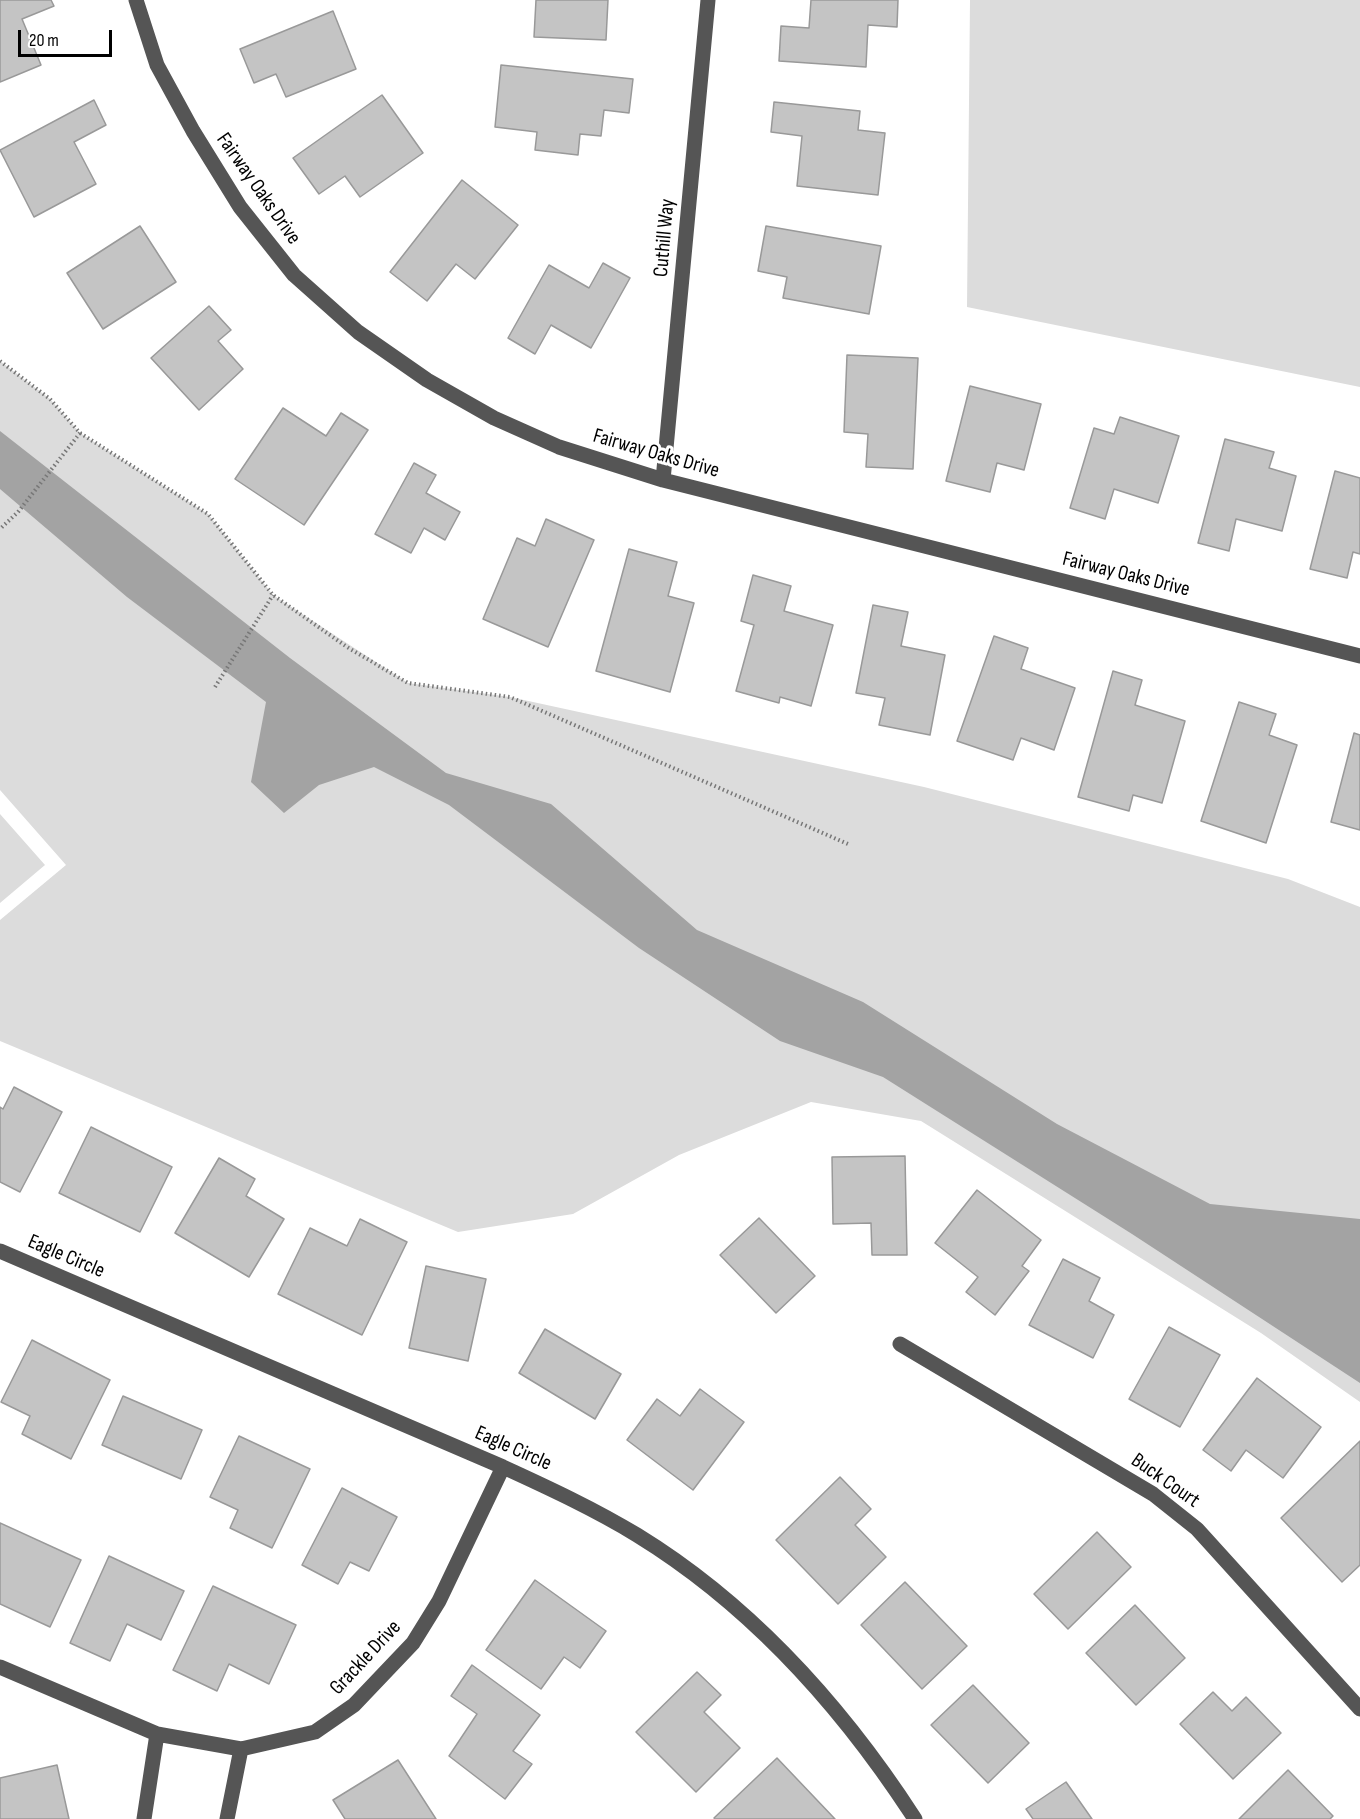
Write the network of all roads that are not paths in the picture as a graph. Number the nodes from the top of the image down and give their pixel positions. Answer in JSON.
{"nodes":[{"id":1,"x":136,"y":0,"type":"edge"},
{"id":2,"x":708,"y":0,"type":"edge"},
{"id":3,"x":663,"y":480,"type":"junction"},
{"id":4,"x":1360,"y":656,"type":"edge"},
{"id":5,"x":0,"y":1251,"type":"edge"},
{"id":6,"x":900,"y":1344,"type":"dead end"},
{"id":7,"x":503,"y":1467,"type":"junction"},
{"id":8,"x":0,"y":1667,"type":"edge"},
{"id":9,"x":1360,"y":1709,"type":"edge"},
{"id":10,"x":157,"y":1734,"type":"junction"},
{"id":11,"x":241,"y":1749,"type":"junction"},
{"id":12,"x":144,"y":1819,"type":"edge"},
{"id":13,"x":227,"y":1819,"type":"edge"},
{"id":14,"x":915,"y":1819,"type":"edge"}],
"edges":[{"from":1,"to":3,"type":"street","name":"Fairway Oaks Drive"},
{"from":2,"to":3,"type":"street","name":"Cuthill Way"},
{"from":3,"to":4,"type":"street","name":"Fairway Oaks Drive"},
{"from":5,"to":7,"type":"street","name":"Eagle Circle"},
{"from":6,"to":9,"type":"street","name":"Buck Court"},
{"from":7,"to":11,"type":"street","name":"Grackle Drive"},
{"from":7,"to":14,"type":"street","name":"Eagle Circle"},
{"from":8,"to":10,"type":"street","name":"Grackle Drive"},
{"from":10,"to":11,"type":"street","name":"Grackle Drive"},
{"from":10,"to":12,"type":"street"},
{"from":11,"to":13,"type":"street"}]}
